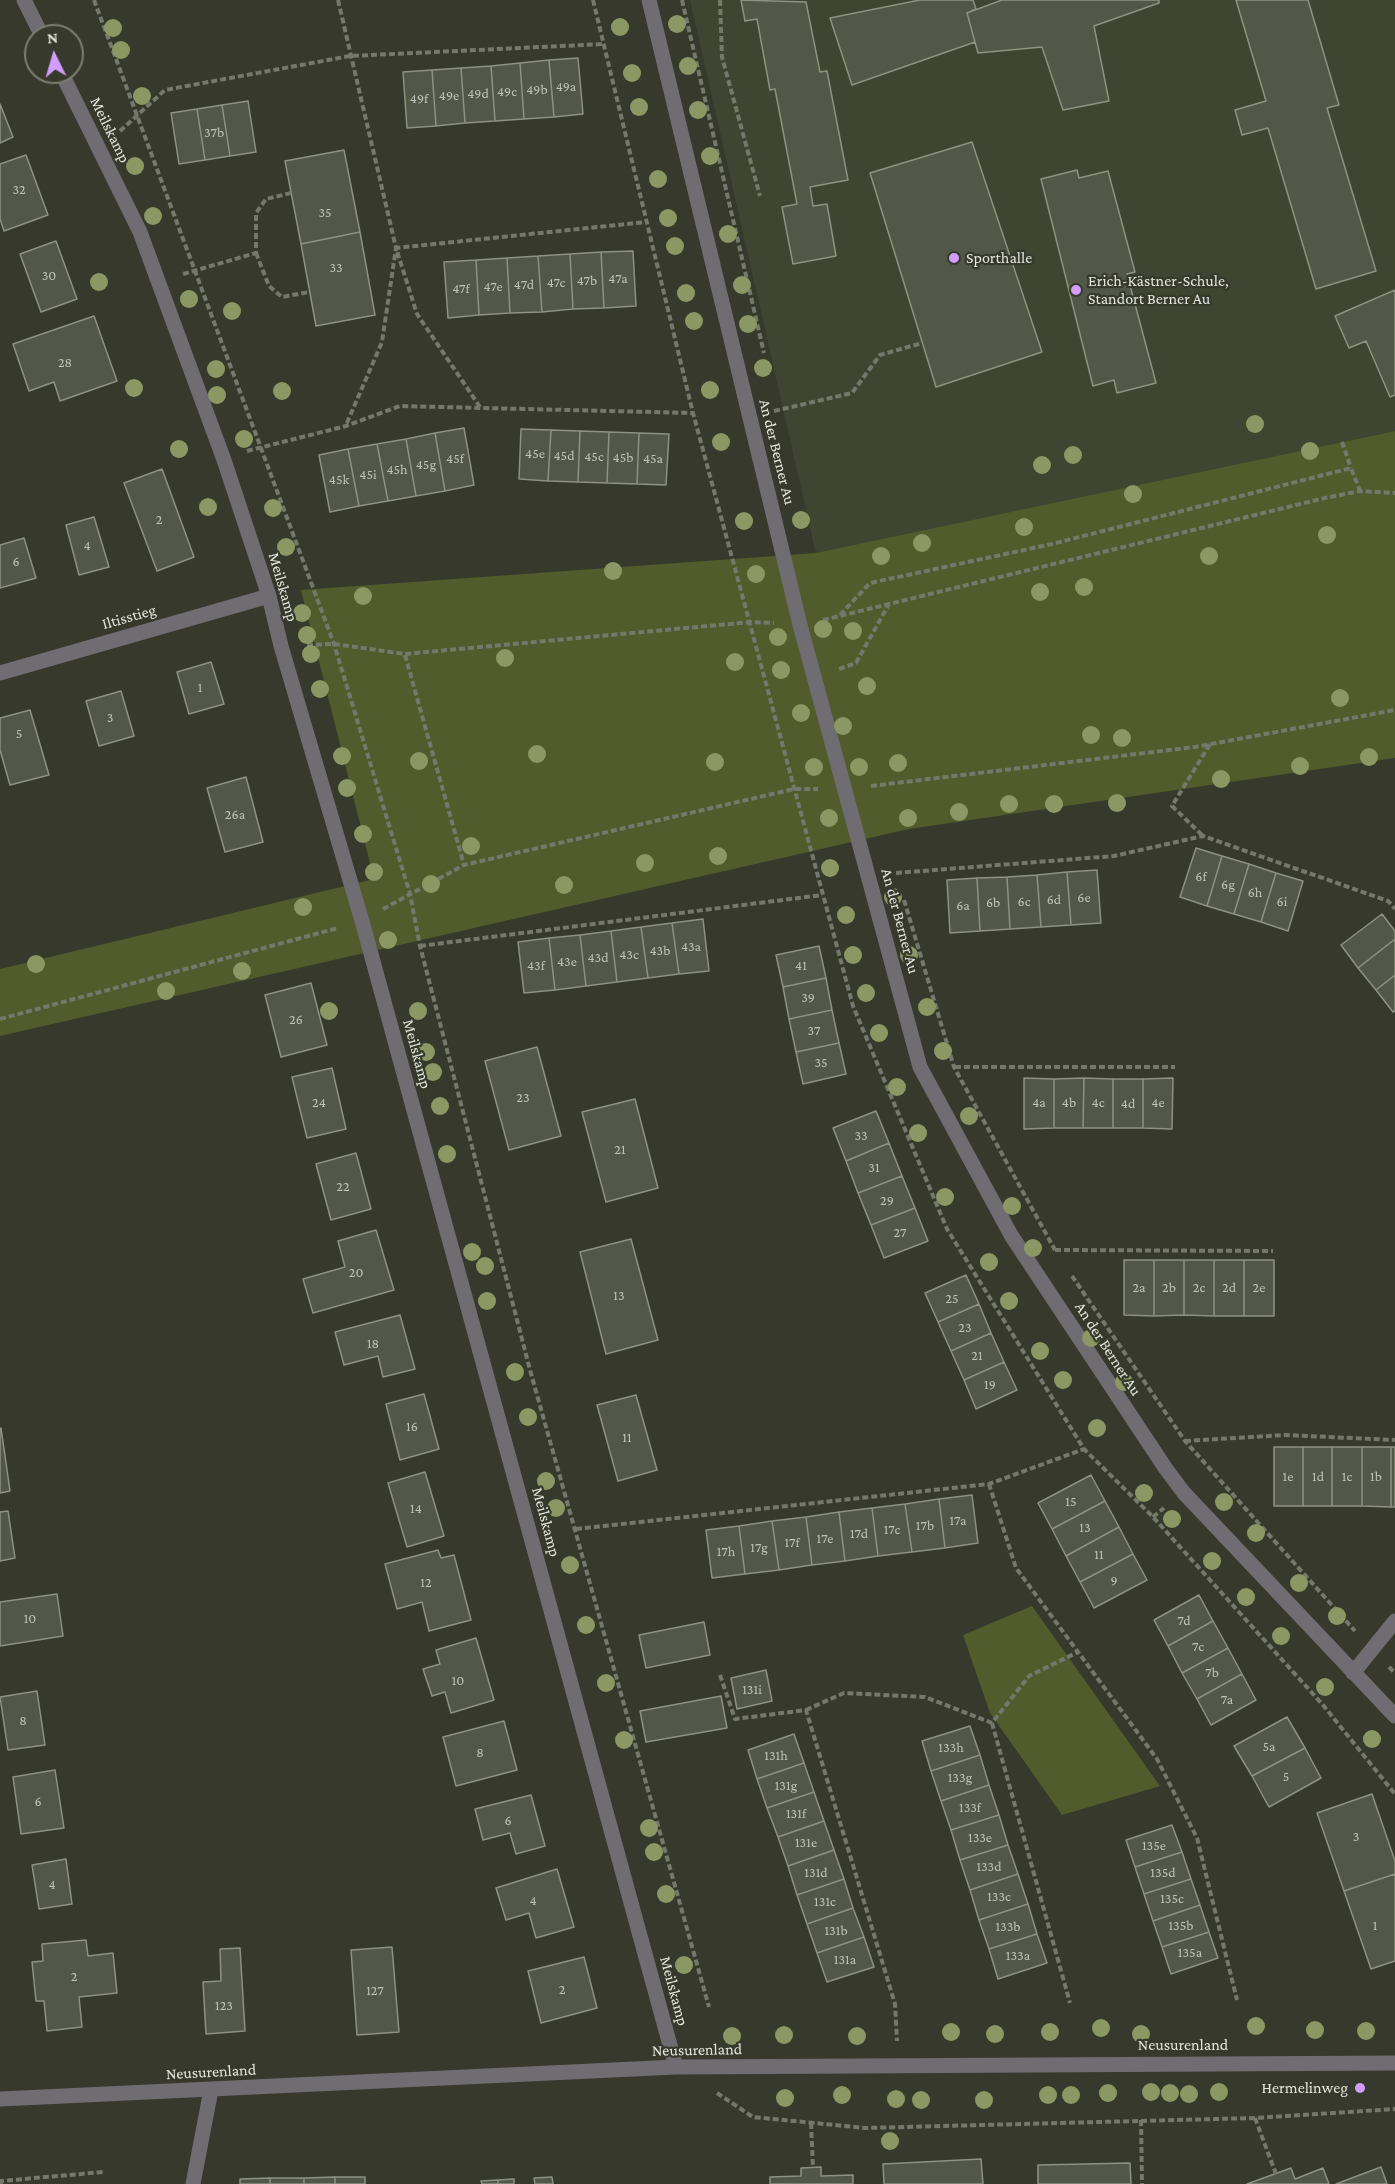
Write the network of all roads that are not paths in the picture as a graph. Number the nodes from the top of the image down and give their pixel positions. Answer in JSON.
{"nodes":[{"id":1,"x":24,"y":0,"type":"edge"},
{"id":2,"x":649,"y":0,"type":"edge"},
{"id":3,"x":36,"y":24,"type":"edge"},
{"id":4,"x":67,"y":84,"type":"edge"},
{"id":5,"x":269,"y":596,"type":"junction"},
{"id":6,"x":0,"y":674,"type":"edge"},
{"id":7,"x":1395,"y":1621,"type":"edge"},
{"id":8,"x":1353,"y":1673,"type":"junction"},
{"id":9,"x":1395,"y":1716,"type":"edge"},
{"id":10,"x":1395,"y":2063,"type":"edge"},
{"id":11,"x":676,"y":2067,"type":"junction"},
{"id":12,"x":211,"y":2090,"type":"junction"},
{"id":13,"x":0,"y":2099,"type":"edge"},
{"id":14,"x":193,"y":2184,"type":"edge"}],
"edges":[{"from":1,"to":3,"type":"street"},
{"from":2,"to":8,"type":"street","name":"An der Berner Au"},
{"from":4,"to":5,"type":"street","name":"Meilskamp"},
{"from":5,"to":6,"type":"street","name":"Iltisstieg"},
{"from":5,"to":11,"type":"street","name":"Meilskamp"},
{"from":7,"to":8,"type":"street"},
{"from":8,"to":9,"type":"street","name":"An der Berner Au"},
{"from":10,"to":11,"type":"street","name":"Neusurenland"},
{"from":11,"to":12,"type":"street","name":"Neusurenland"},
{"from":12,"to":13,"type":"street","name":"Neusurenland"},
{"from":12,"to":14,"type":"street"}]}
